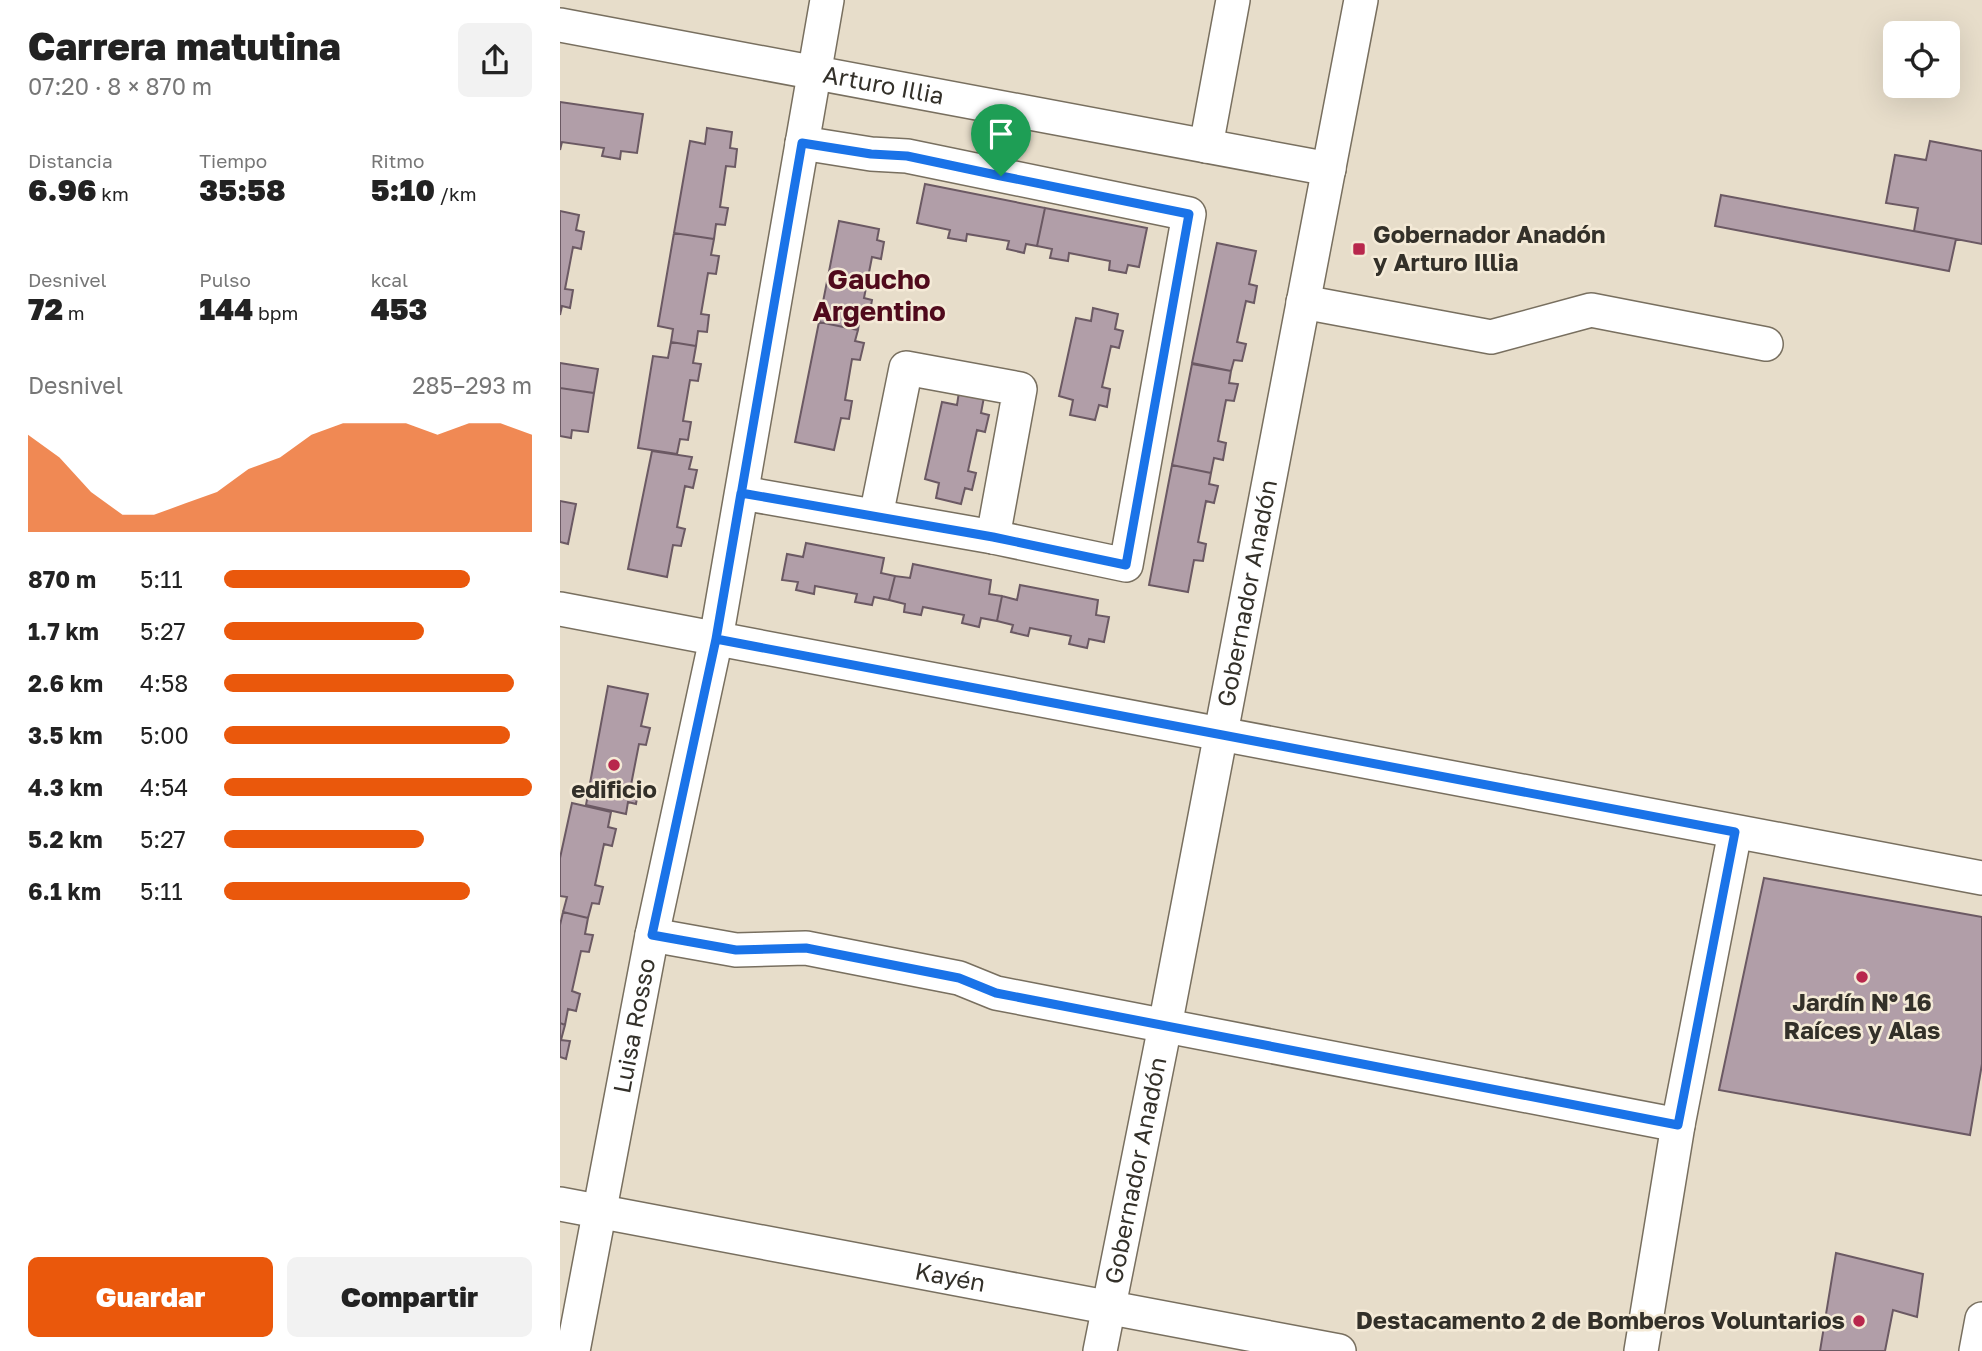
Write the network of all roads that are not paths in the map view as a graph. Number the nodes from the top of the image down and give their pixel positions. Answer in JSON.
{"nodes":[{"id":1,"x":827,"y":0,"type":"edge"},
{"id":2,"x":1233,"y":0,"type":"edge"},
{"id":3,"x":1361,"y":0,"type":"edge"},
{"id":4,"x":560,"y":25,"type":"edge"},
{"id":5,"x":814,"y":71,"type":"junction"},
{"id":6,"x":802,"y":143,"type":"junction"},
{"id":7,"x":1206,"y":146,"type":"junction"},
{"id":8,"x":1329,"y":169,"type":"junction"},
{"id":9,"x":1303,"y":302,"type":"junction"},
{"id":10,"x":1766,"y":344,"type":"dead end"},
{"id":11,"x":741,"y":493,"type":"junction"},
{"id":12,"x":876,"y":516,"type":"junction"},
{"id":13,"x":993,"y":537,"type":"junction"},
{"id":14,"x":560,"y":609,"type":"edge"},
{"id":15,"x":716,"y":639,"type":"junction"},
{"id":16,"x":1221,"y":736,"type":"junction"},
{"id":17,"x":1735,"y":832,"type":"junction"},
{"id":18,"x":1982,"y":878,"type":"edge"},
{"id":19,"x":652,"y":935,"type":"junction"},
{"id":20,"x":1165,"y":1026,"type":"junction"},
{"id":21,"x":1678,"y":1125,"type":"junction"},
{"id":22,"x":560,"y":1204,"type":"edge"},
{"id":23,"x":598,"y":1211,"type":"junction"},
{"id":24,"x":1108,"y":1308,"type":"junction"},
{"id":25,"x":1982,"y":1319,"type":"edge"},
{"id":26,"x":573,"y":1351,"type":"edge"},
{"id":27,"x":1100,"y":1351,"type":"edge"},
{"id":28,"x":1339,"y":1351,"type":"edge"},
{"id":29,"x":1641,"y":1351,"type":"edge"},
{"id":30,"x":1976,"y":1351,"type":"edge"}],
"edges":[{"from":1,"to":5,"type":"street","name":"Luisa Rosso"},
{"from":2,"to":7,"type":"street"},
{"from":3,"to":8,"type":"street","name":"Gobernador Anadón"},
{"from":4,"to":5,"type":"street","name":"Arturo Illia"},
{"from":5,"to":6,"type":"street","name":"Luisa Rosso"},
{"from":5,"to":7,"type":"street","name":"Arturo Illia"},
{"from":6,"to":11,"type":"street","name":"Luisa Rosso"},
{"from":6,"to":13,"type":"street"},
{"from":7,"to":8,"type":"street","name":"Arturo Illia"},
{"from":8,"to":9,"type":"street","name":"Gobernador Anadón"},
{"from":9,"to":10,"type":"street"},
{"from":9,"to":16,"type":"street","name":"Gobernador Anadón"},
{"from":11,"to":12,"type":"street"},
{"from":11,"to":15,"type":"street","name":"Luisa Rosso"},
{"from":12,"to":13,"type":"street"},
{"from":12,"to":13,"type":"street"},
{"from":14,"to":15,"type":"street"},
{"from":15,"to":16,"type":"street"},
{"from":15,"to":19,"type":"street","name":"Luisa Rosso"},
{"from":16,"to":17,"type":"street"},
{"from":16,"to":20,"type":"street","name":"Gobernador Anadón"},
{"from":17,"to":18,"type":"street"},
{"from":17,"to":21,"type":"street"},
{"from":19,"to":20,"type":"street"},
{"from":19,"to":23,"type":"street","name":"Luisa Rosso"},
{"from":20,"to":21,"type":"street"},
{"from":20,"to":24,"type":"street","name":"Gobernador Anadón"},
{"from":21,"to":29,"type":"street"},
{"from":22,"to":23,"type":"street","name":"Kayén"},
{"from":23,"to":24,"type":"street","name":"Kayén"},
{"from":23,"to":26,"type":"street","name":"Luisa Rosso"},
{"from":24,"to":27,"type":"street","name":"Gobernador Anadón"},
{"from":24,"to":28,"type":"street","name":"Kayén"},
{"from":25,"to":30,"type":"street"}]}
